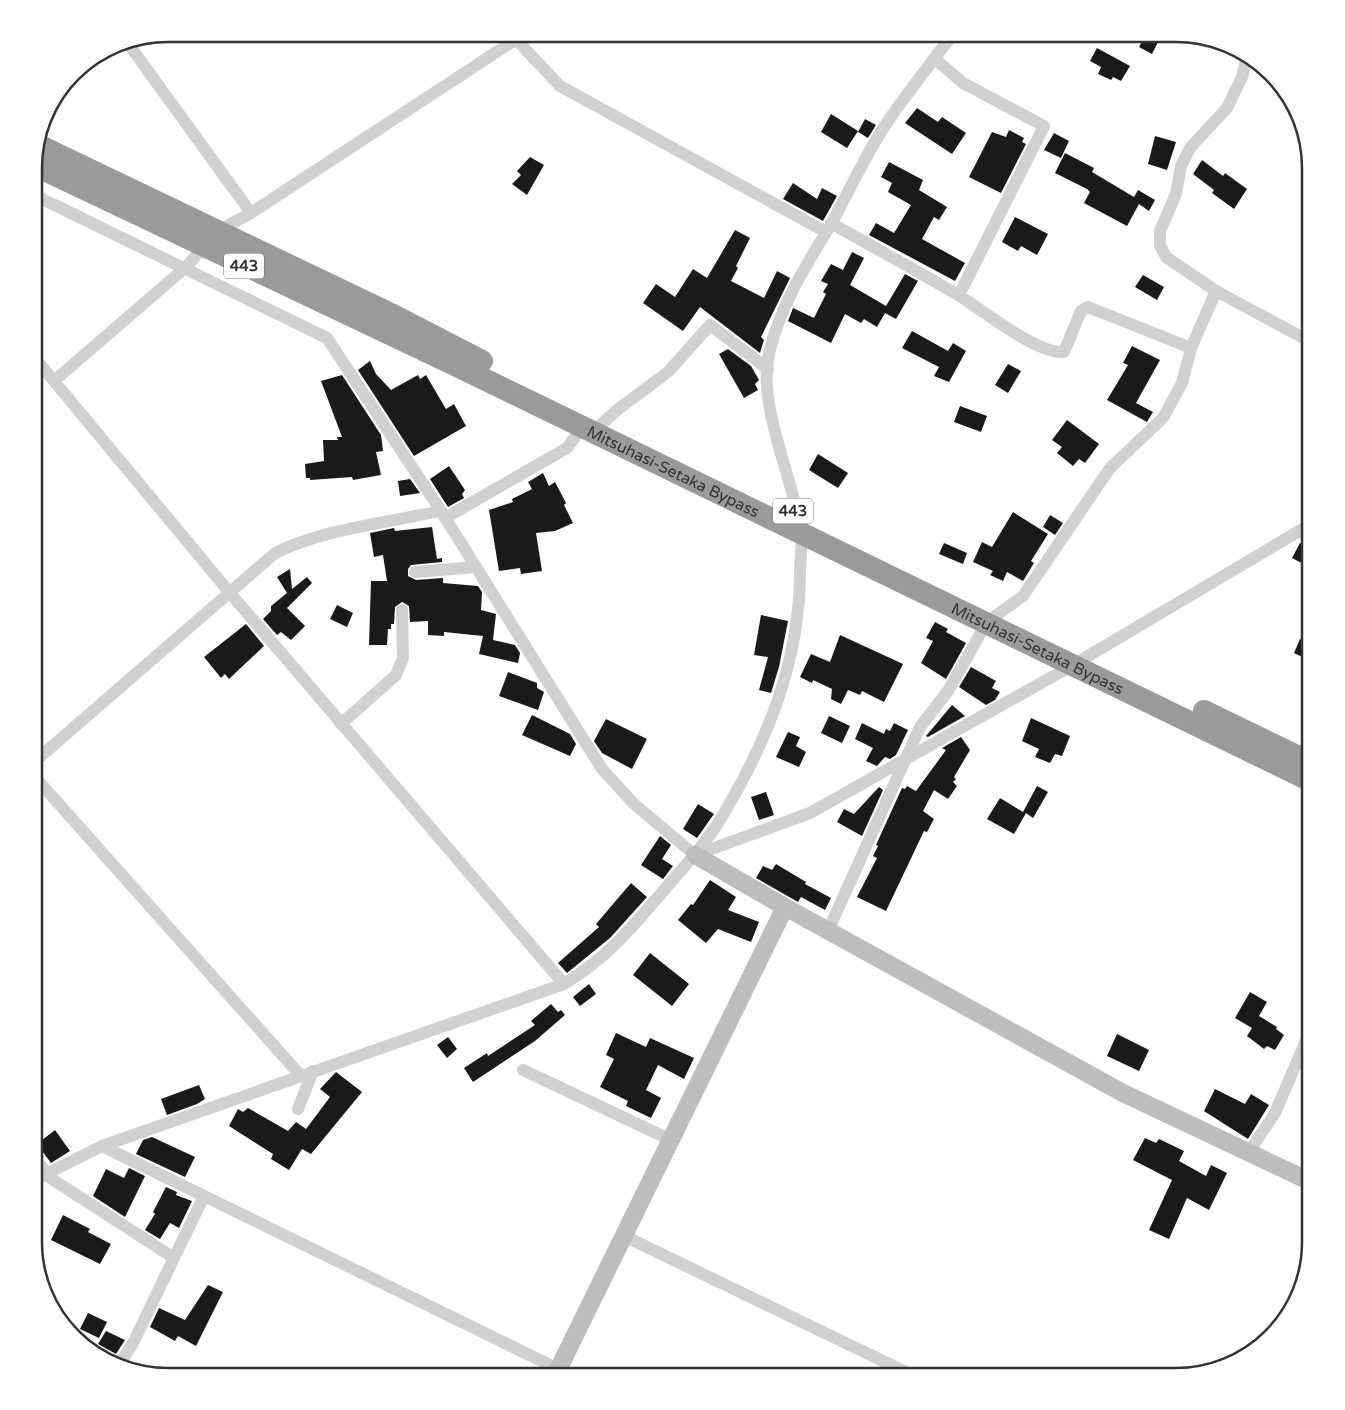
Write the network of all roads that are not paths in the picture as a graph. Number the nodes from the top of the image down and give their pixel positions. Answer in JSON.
{"nodes":[{"id":1,"x":506,"y":43,"type":"edge"},
{"id":2,"x":523,"y":43,"type":"edge"},
{"id":3,"x":946,"y":43,"type":"edge"},
{"id":4,"x":132,"y":48,"type":"edge"},
{"id":5,"x":935,"y":58,"type":"junction"},
{"id":6,"x":1246,"y":63,"type":"edge"},
{"id":7,"x":45,"y":149,"type":"edge"},
{"id":8,"x":43,"y":170,"type":"edge"},
{"id":9,"x":43,"y":199,"type":"edge"},
{"id":10,"x":251,"y":213,"type":"junction"},
{"id":11,"x":828,"y":228,"type":"junction"},
{"id":12,"x":211,"y":239,"type":"junction"},
{"id":13,"x":186,"y":268,"type":"junction"},
{"id":14,"x":1216,"y":291,"type":"junction"},
{"id":15,"x":959,"y":295,"type":"junction"},
{"id":16,"x":1302,"y":337,"type":"edge"},
{"id":17,"x":1191,"y":348,"type":"junction"},
{"id":18,"x":43,"y":368,"type":"edge"},
{"id":19,"x":768,"y":369,"type":"junction"},
{"id":20,"x":54,"y":381,"type":"junction"},
{"id":21,"x":594,"y":426,"type":"junction"},
{"id":22,"x":443,"y":514,"type":"junction"},
{"id":23,"x":799,"y":522,"type":"junction"},
{"id":24,"x":1302,"y":529,"type":"edge"},
{"id":25,"x":476,"y":567,"type":"junction"},
{"id":26,"x":415,"y":572,"type":"dead end"},
{"id":27,"x":230,"y":593,"type":"junction"},
{"id":28,"x":402,"y":610,"type":"dead end"},
{"id":29,"x":993,"y":618,"type":"junction"},
{"id":30,"x":1080,"y":660,"type":"junction"},
{"id":31,"x":342,"y":724,"type":"junction"},
{"id":32,"x":42,"y":755,"type":"edge"},
{"id":33,"x":1302,"y":759,"type":"edge"},
{"id":34,"x":904,"y":761,"type":"junction"},
{"id":35,"x":1302,"y":776,"type":"edge"},
{"id":36,"x":42,"y":785,"type":"edge"},
{"id":37,"x":695,"y":855,"type":"junction"},
{"id":38,"x":785,"y":907,"type":"junction"},
{"id":39,"x":828,"y":931,"type":"junction"},
{"id":40,"x":564,"y":984,"type":"junction"},
{"id":41,"x":1302,"y":1050,"type":"edge"},
{"id":42,"x":523,"y":1070,"type":"dead end"},
{"id":43,"x":313,"y":1071,"type":"junction"},
{"id":44,"x":301,"y":1076,"type":"junction"},
{"id":45,"x":298,"y":1109,"type":"dead end"},
{"id":46,"x":671,"y":1140,"type":"junction"},
{"id":47,"x":102,"y":1146,"type":"junction"},
{"id":48,"x":1249,"y":1152,"type":"junction"},
{"id":49,"x":42,"y":1175,"type":"edge"},
{"id":50,"x":42,"y":1177,"type":"edge"},
{"id":51,"x":1302,"y":1178,"type":"edge"},
{"id":52,"x":204,"y":1196,"type":"junction"},
{"id":53,"x":624,"y":1236,"type":"junction"},
{"id":54,"x":174,"y":1258,"type":"junction"},
{"id":55,"x":123,"y":1359,"type":"edge"},
{"id":56,"x":546,"y":1368,"type":"edge"},
{"id":57,"x":558,"y":1368,"type":"edge"},
{"id":58,"x":897,"y":1368,"type":"edge"}],
"edges":[{"from":1,"to":10,"type":"street"},
{"from":2,"to":11,"type":"street"},
{"from":3,"to":5,"type":"street"},
{"from":4,"to":10,"type":"street"},
{"from":5,"to":11,"type":"street"},
{"from":5,"to":15,"type":"street"},
{"from":6,"to":14,"type":"street"},
{"from":7,"to":12,"type":"highway","name":"Mitsuhasi-Setaka Bypass","number":"443"},
{"from":8,"to":12,"type":"highway","name":"Mitsuhasi-Setaka Bypass","number":"443"},
{"from":9,"to":13,"type":"street"},
{"from":10,"to":12,"type":"street"},
{"from":11,"to":15,"type":"street"},
{"from":11,"to":19,"type":"street"},
{"from":12,"to":13,"type":"street"},
{"from":12,"to":21,"type":"highway","name":"Mitsuhasi-Setaka Bypass","number":"443"},
{"from":13,"to":20,"type":"street"},
{"from":13,"to":22,"type":"street"},
{"from":14,"to":16,"type":"street"},
{"from":14,"to":17,"type":"street"},
{"from":15,"to":17,"type":"street"},
{"from":17,"to":29,"type":"street"},
{"from":18,"to":20,"type":"street"},
{"from":19,"to":21,"type":"street"},
{"from":19,"to":23,"type":"street"},
{"from":20,"to":27,"type":"street"},
{"from":21,"to":22,"type":"street"},
{"from":21,"to":23,"type":"highway","name":"Mitsuhasi-Setaka Bypass","number":"443"},
{"from":22,"to":25,"type":"street"},
{"from":22,"to":27,"type":"street"},
{"from":23,"to":29,"type":"highway","name":"Mitsuhasi-Setaka Bypass","number":"443"},
{"from":23,"to":37,"type":"street"},
{"from":24,"to":30,"type":"street"},
{"from":25,"to":26,"type":"street"},
{"from":25,"to":37,"type":"street"},
{"from":27,"to":31,"type":"street"},
{"from":27,"to":32,"type":"street"},
{"from":28,"to":31,"type":"street"},
{"from":29,"to":30,"type":"highway","name":"Mitsuhasi-Setaka Bypass","number":"443"},
{"from":29,"to":34,"type":"street"},
{"from":30,"to":33,"type":"highway","name":"Mitsuhasi-Setaka Bypass","number":"443"},
{"from":30,"to":34,"type":"street"},
{"from":30,"to":35,"type":"highway","name":"Mitsuhasi-Setaka Bypass","number":"443"},
{"from":31,"to":40,"type":"street"},
{"from":34,"to":37,"type":"street"},
{"from":34,"to":39,"type":"street"},
{"from":36,"to":44,"type":"street"},
{"from":37,"to":38,"type":"street"},
{"from":37,"to":40,"type":"street"},
{"from":38,"to":39,"type":"street"},
{"from":38,"to":46,"type":"street"},
{"from":39,"to":48,"type":"street"},
{"from":40,"to":43,"type":"street"},
{"from":41,"to":48,"type":"street"},
{"from":42,"to":46,"type":"street"},
{"from":43,"to":44,"type":"street"},
{"from":43,"to":45,"type":"street"},
{"from":44,"to":47,"type":"street"},
{"from":46,"to":53,"type":"street"},
{"from":47,"to":49,"type":"street"},
{"from":47,"to":52,"type":"street"},
{"from":48,"to":51,"type":"street"},
{"from":50,"to":54,"type":"street"},
{"from":52,"to":54,"type":"street"},
{"from":52,"to":56,"type":"street"},
{"from":53,"to":57,"type":"street"},
{"from":53,"to":58,"type":"street"},
{"from":54,"to":55,"type":"street"}]}
